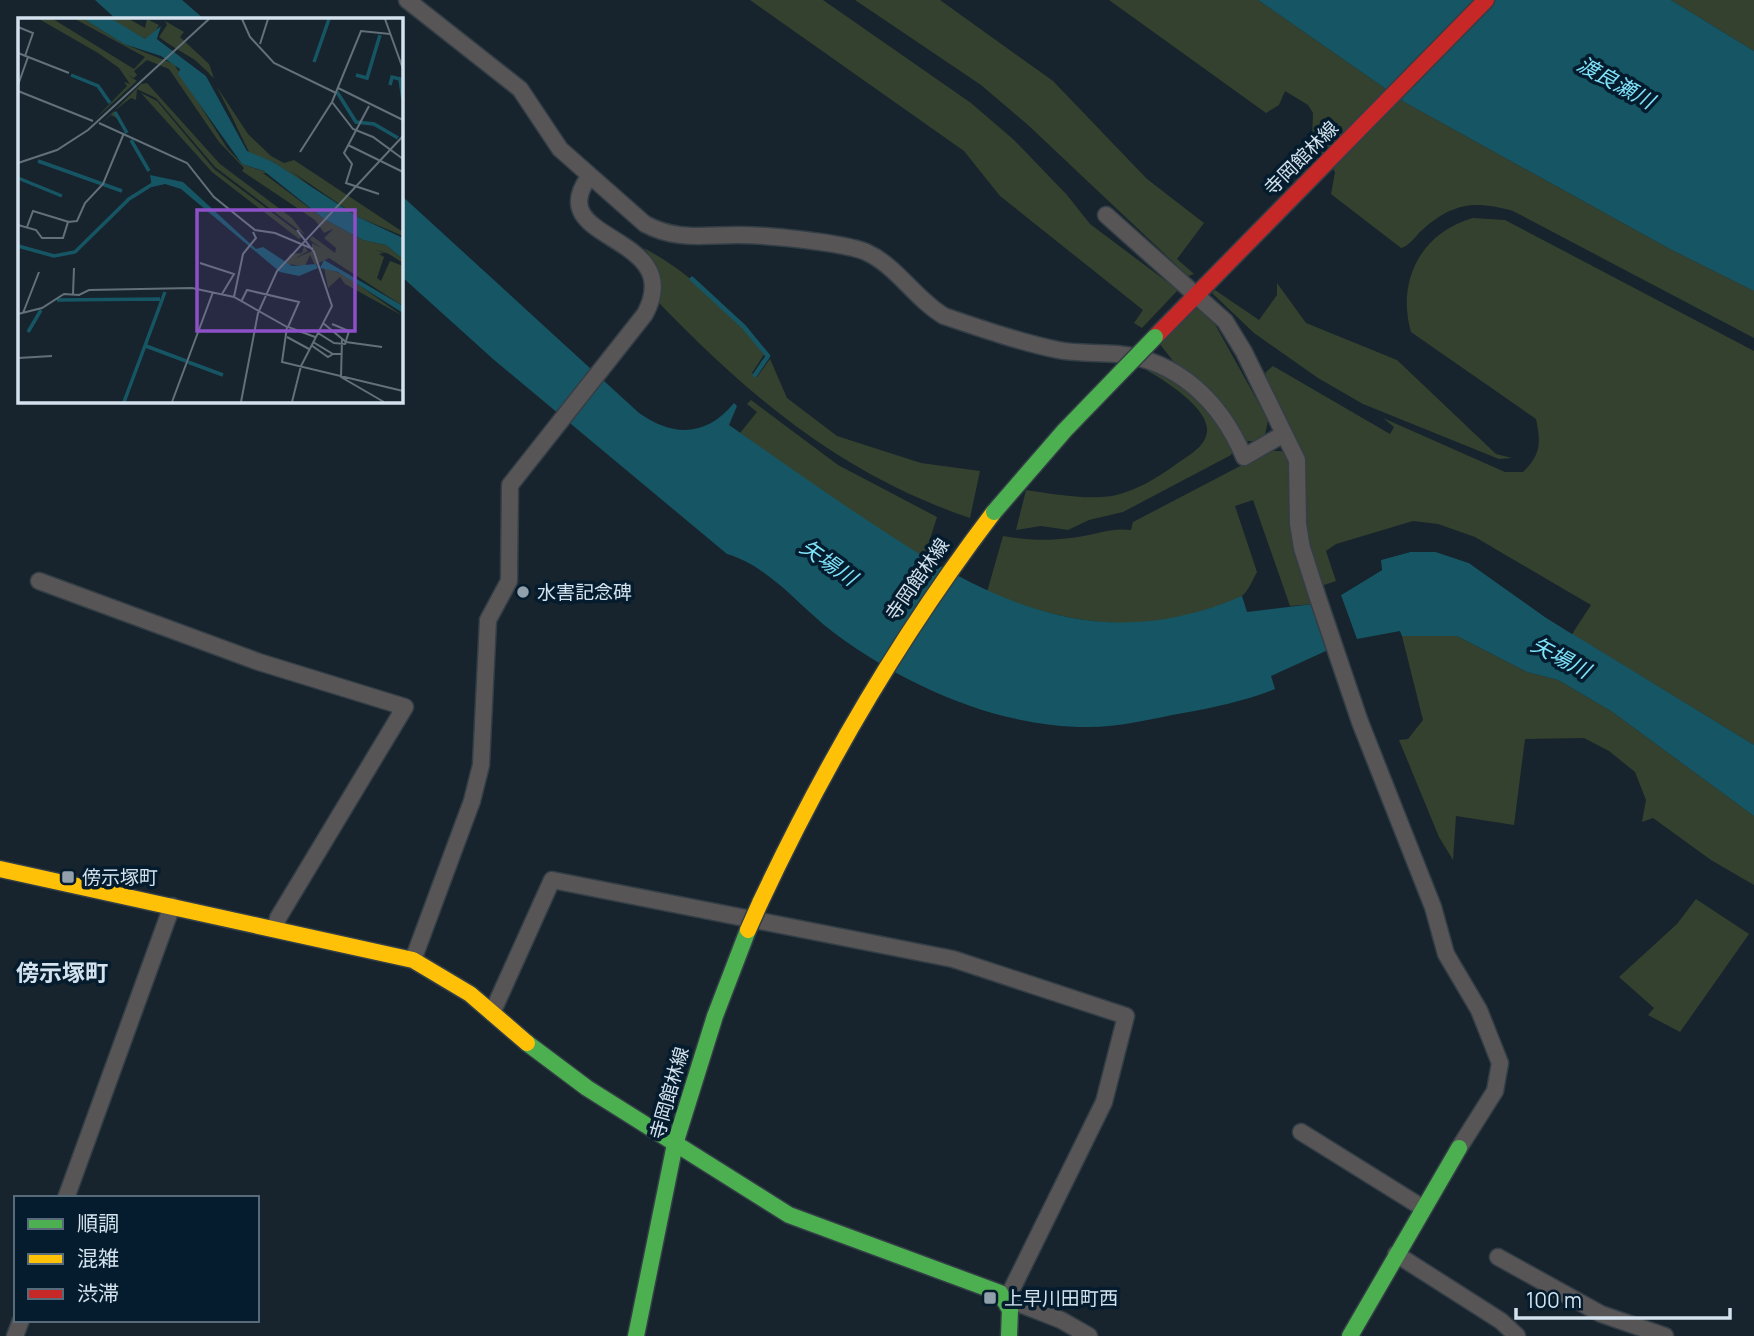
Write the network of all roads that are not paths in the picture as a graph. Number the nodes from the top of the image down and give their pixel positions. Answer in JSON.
{"nodes":[{"id":1,"x":407,"y":0,"type":"edge"},
{"id":2,"x":1486,"y":0,"type":"edge"},
{"id":3,"x":589,"y":177,"type":"junction"},
{"id":4,"x":1106,"y":215,"type":"dead end"},
{"id":5,"x":1199,"y":291,"type":"junction"},
{"id":6,"x":1282,"y":435,"type":"junction"},
{"id":7,"x":39,"y":581,"type":"dead end"},
{"id":8,"x":0,"y":869,"type":"edge"},
{"id":9,"x":173,"y":906,"type":"junction"},
{"id":10,"x":275,"y":929,"type":"junction"},
{"id":11,"x":413,"y":960,"type":"junction"},
{"id":12,"x":492,"y":1013,"type":"junction"},
{"id":13,"x":1301,"y":1132,"type":"dead end"},
{"id":14,"x":675,"y":1144,"type":"junction"},
{"id":15,"x":1459,"y":1148,"type":"joint"},
{"id":16,"x":67,"y":1196,"type":"edge"},
{"id":17,"x":1423,"y":1208,"type":"junction"},
{"id":18,"x":1396,"y":1254,"type":"junction"},
{"id":19,"x":1498,"y":1257,"type":"dead end"},
{"id":20,"x":1007,"y":1299,"type":"junction"},
{"id":21,"x":636,"y":1336,"type":"edge"},
{"id":22,"x":1009,"y":1336,"type":"edge"},
{"id":23,"x":1089,"y":1336,"type":"edge"},
{"id":24,"x":1350,"y":1336,"type":"edge"},
{"id":25,"x":1517,"y":1336,"type":"edge"},
{"id":26,"x":1665,"y":1336,"type":"edge"}],
"edges":[{"from":1,"to":3,"type":"street"},
{"from":2,"to":5,"type":"main road","name":"寺岡館林線"},
{"from":3,"to":6,"type":"street"},
{"from":3,"to":11,"type":"street"},
{"from":4,"to":5,"type":"street"},
{"from":5,"to":6,"type":"street"},
{"from":5,"to":14,"type":"main road","name":"寺岡館林線","bridge":true},
{"from":6,"to":15,"type":"street"},
{"from":7,"to":10,"type":"street"},
{"from":8,"to":9,"type":"main road"},
{"from":9,"to":10,"type":"main road"},
{"from":9,"to":16,"type":"street"},
{"from":10,"to":11,"type":"main road"},
{"from":11,"to":12,"type":"main road"},
{"from":12,"to":14,"type":"main road"},
{"from":12,"to":20,"type":"street"},
{"from":13,"to":17,"type":"street"},
{"from":14,"to":20,"type":"main road"},
{"from":14,"to":21,"type":"main road","name":"寺岡館林線"},
{"from":15,"to":17,"type":"main road"},
{"from":17,"to":18,"type":"main road"},
{"from":18,"to":24,"type":"main road"},
{"from":18,"to":25,"type":"street"},
{"from":19,"to":26,"type":"street"},
{"from":20,"to":22,"type":"main road"},
{"from":20,"to":23,"type":"street"}]}
